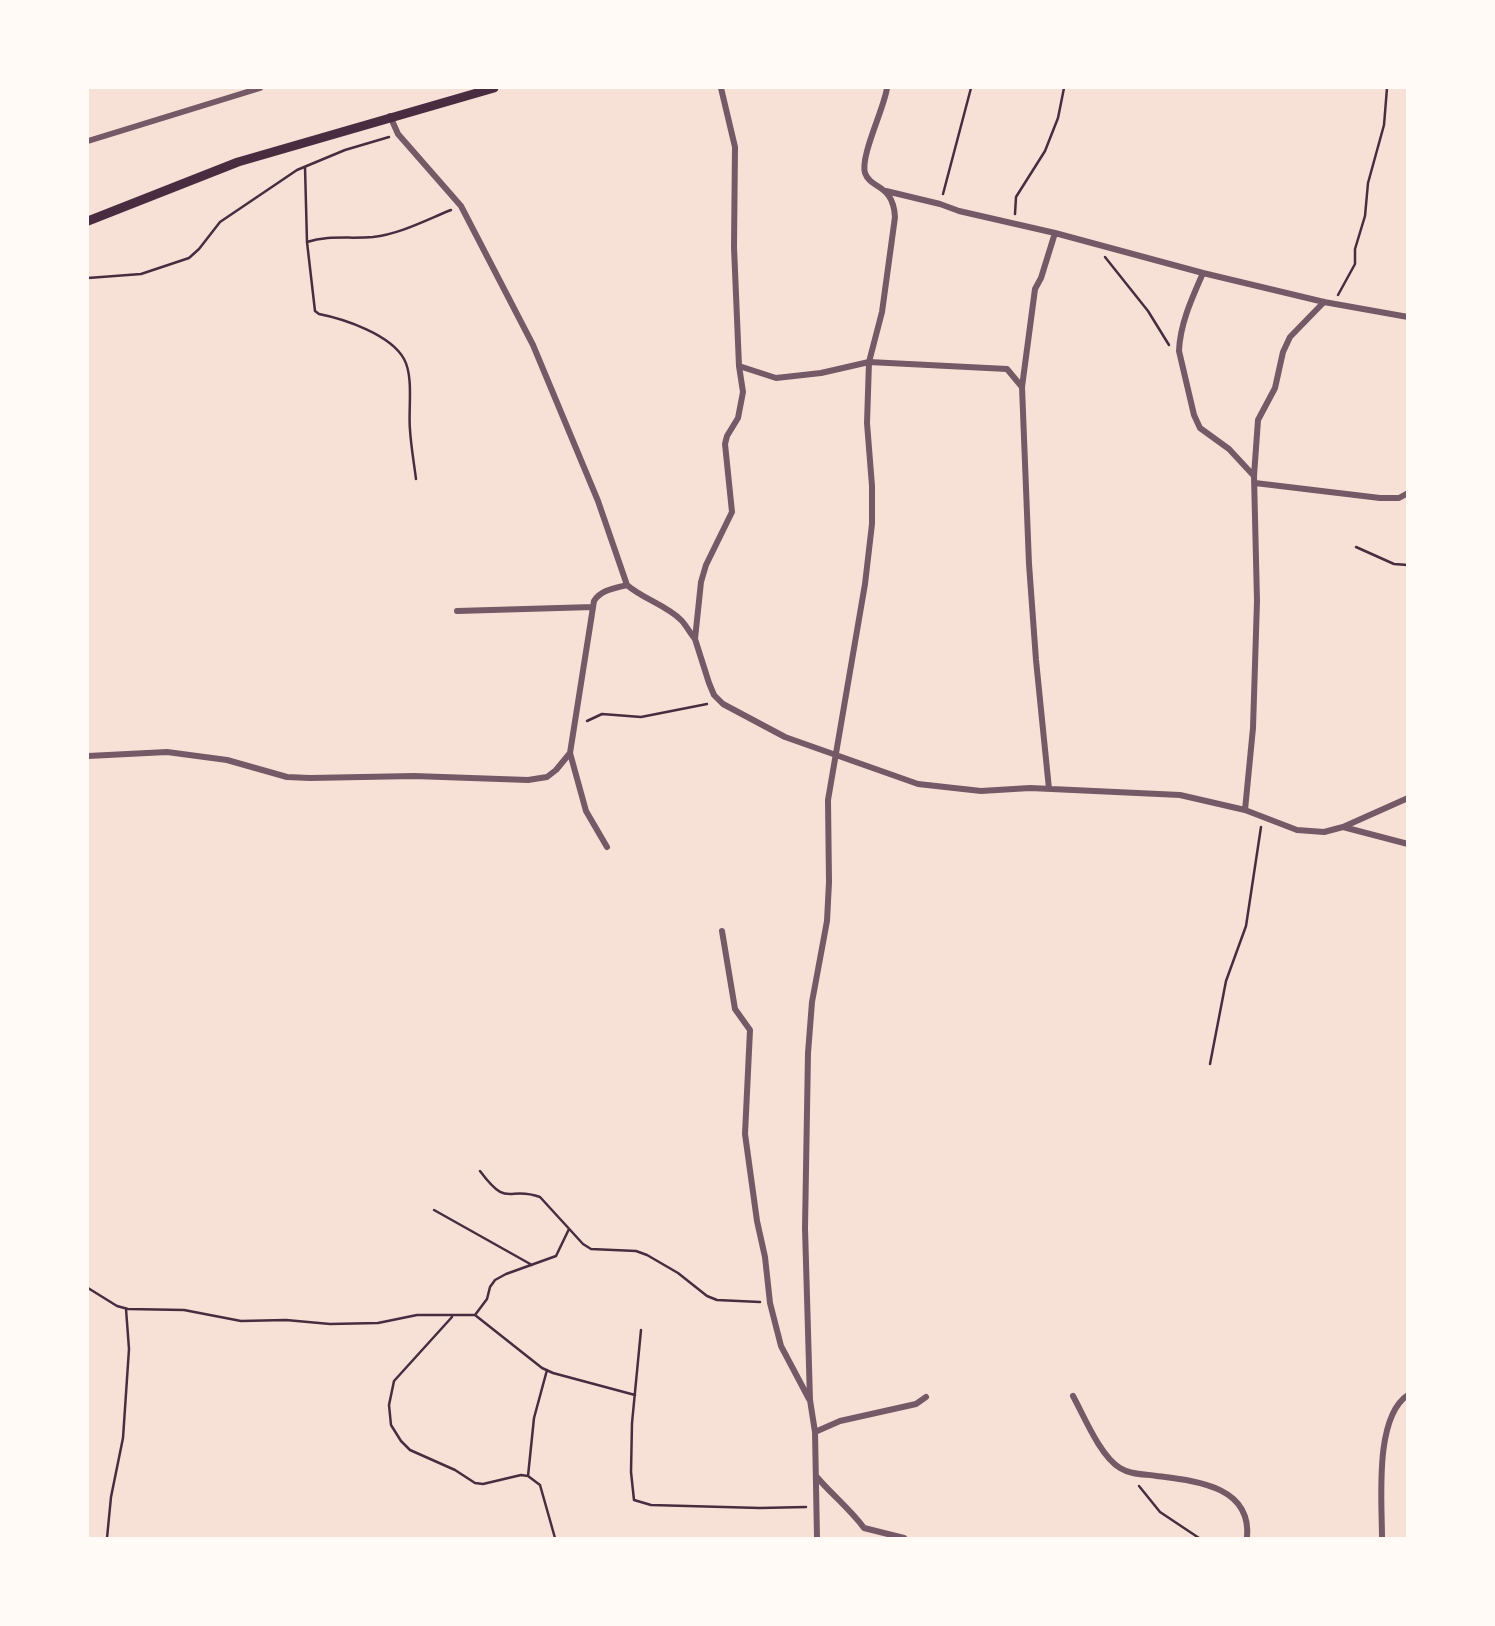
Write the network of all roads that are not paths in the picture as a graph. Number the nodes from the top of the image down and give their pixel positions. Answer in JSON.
{"nodes":[{"id":1,"x":260,"y":88,"type":"edge"},
{"id":2,"x":494,"y":88,"type":"edge"},
{"id":3,"x":721,"y":88,"type":"edge"},
{"id":4,"x":887,"y":88,"type":"edge"},
{"id":5,"x":390,"y":116,"type":"junction"},
{"id":6,"x":88,"y":141,"type":"edge"},
{"id":7,"x":886,"y":191,"type":"junction"},
{"id":8,"x":88,"y":221,"type":"edge"},
{"id":9,"x":1055,"y":233,"type":"junction"},
{"id":10,"x":1203,"y":273,"type":"junction"},
{"id":11,"x":1324,"y":302,"type":"junction"},
{"id":12,"x":1408,"y":317,"type":"edge"},
{"id":13,"x":869,"y":362,"type":"junction"},
{"id":14,"x":739,"y":366,"type":"junction"},
{"id":15,"x":1022,"y":387,"type":"junction"},
{"id":16,"x":1255,"y":479,"type":"junction"},
{"id":17,"x":1408,"y":493,"type":"edge"},
{"id":18,"x":627,"y":585,"type":"junction"},
{"id":19,"x":593,"y":607,"type":"junction"},
{"id":20,"x":457,"y":611,"type":"dead end"},
{"id":21,"x":695,"y":639,"type":"junction"},
{"id":22,"x":570,"y":752,"type":"junction"},
{"id":23,"x":835,"y":754,"type":"junction"},
{"id":24,"x":88,"y":756,"type":"edge"},
{"id":25,"x":1049,"y":789,"type":"junction"},
{"id":26,"x":1408,"y":799,"type":"edge"},
{"id":27,"x":1245,"y":810,"type":"junction"},
{"id":28,"x":1343,"y":827,"type":"junction"},
{"id":29,"x":1408,"y":845,"type":"edge"},
{"id":30,"x":607,"y":847,"type":"dead end"},
{"id":31,"x":722,"y":930,"type":"dead end"},
{"id":32,"x":1408,"y":1395,"type":"edge"},
{"id":33,"x":1073,"y":1396,"type":"dead end"},
{"id":34,"x":926,"y":1397,"type":"dead end"},
{"id":35,"x":810,"y":1400,"type":"junction"},
{"id":36,"x":815,"y":1432,"type":"junction"},
{"id":37,"x":816,"y":1476,"type":"junction"},
{"id":38,"x":817,"y":1538,"type":"edge"},
{"id":39,"x":904,"y":1538,"type":"edge"},
{"id":40,"x":1247,"y":1538,"type":"edge"},
{"id":41,"x":1382,"y":1538,"type":"edge"}],
"edges":[{"from":1,"to":6,"type":"street"},
{"from":2,"to":5,"type":"main road"},
{"from":3,"to":14,"type":"street"},
{"from":4,"to":7,"type":"street"},
{"from":5,"to":8,"type":"main road"},
{"from":5,"to":18,"type":"street"},
{"from":7,"to":9,"type":"street"},
{"from":7,"to":13,"type":"street"},
{"from":9,"to":10,"type":"street"},
{"from":9,"to":15,"type":"street"},
{"from":10,"to":11,"type":"street"},
{"from":10,"to":16,"type":"street"},
{"from":11,"to":12,"type":"street"},
{"from":11,"to":16,"type":"street"},
{"from":13,"to":14,"type":"street"},
{"from":13,"to":15,"type":"street"},
{"from":13,"to":23,"type":"street"},
{"from":14,"to":21,"type":"street"},
{"from":15,"to":25,"type":"street"},
{"from":16,"to":17,"type":"street"},
{"from":16,"to":27,"type":"street"},
{"from":18,"to":19,"type":"street"},
{"from":18,"to":21,"type":"street"},
{"from":19,"to":20,"type":"street"},
{"from":19,"to":22,"type":"street"},
{"from":21,"to":23,"type":"street"},
{"from":22,"to":24,"type":"street"},
{"from":22,"to":30,"type":"street"},
{"from":23,"to":25,"type":"street"},
{"from":23,"to":35,"type":"street"},
{"from":25,"to":27,"type":"street"},
{"from":26,"to":28,"type":"street"},
{"from":27,"to":28,"type":"street"},
{"from":28,"to":29,"type":"street"},
{"from":31,"to":35,"type":"street"},
{"from":32,"to":41,"type":"street"},
{"from":33,"to":40,"type":"street"},
{"from":34,"to":36,"type":"street"},
{"from":35,"to":36,"type":"street"},
{"from":36,"to":37,"type":"street"},
{"from":37,"to":38,"type":"street"},
{"from":37,"to":39,"type":"street"}]}
